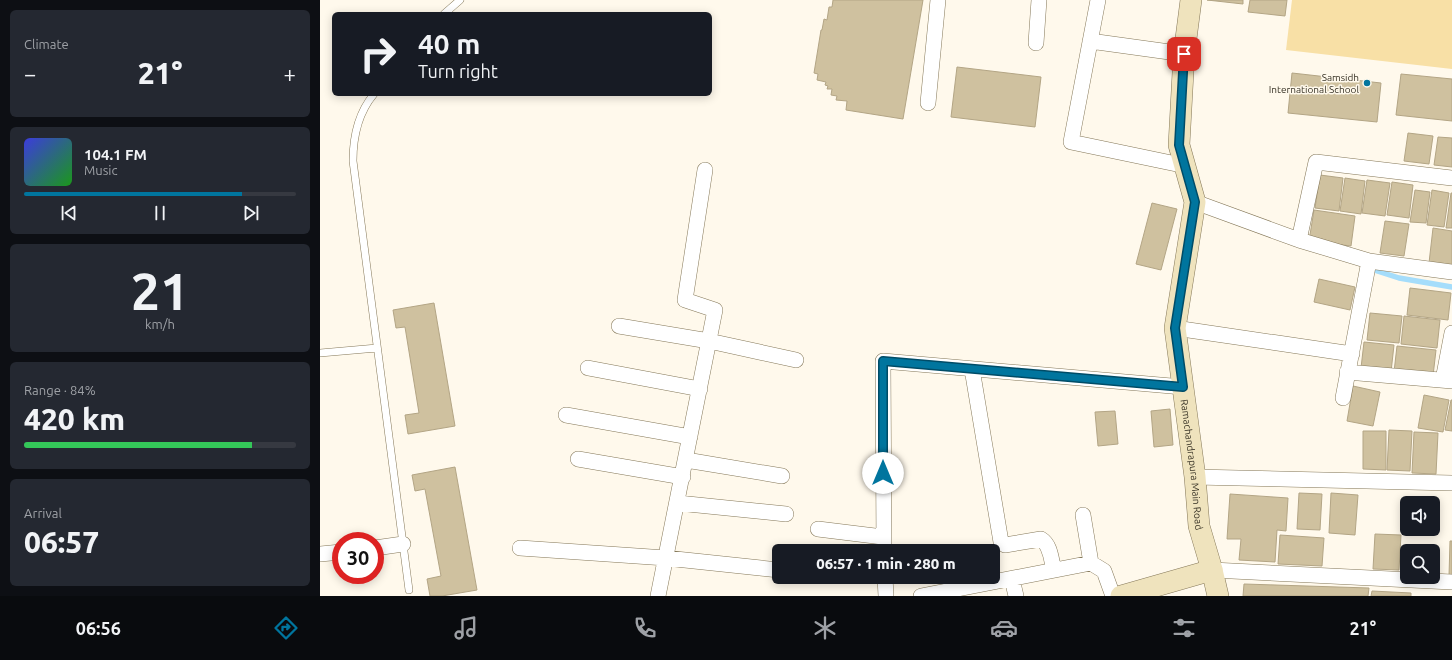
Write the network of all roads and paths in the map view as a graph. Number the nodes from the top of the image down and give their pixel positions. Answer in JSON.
{"nodes":[{"id":1,"x":460,"y":0,"type":"edge"},
{"id":2,"x":938,"y":0,"type":"edge"},
{"id":3,"x":1039,"y":0,"type":"edge"},
{"id":4,"x":1098,"y":0,"type":"edge"},
{"id":5,"x":1191,"y":0,"type":"edge"},
{"id":6,"x":446,"y":12,"type":"edge"},
{"id":7,"x":1090,"y":41,"type":"junction"},
{"id":8,"x":1036,"y":43,"type":"dead end"},
{"id":9,"x":1184,"y":54,"type":"junction"},
{"id":10,"x":372,"y":96,"type":"edge"},
{"id":11,"x":928,"y":102,"type":"dead end"},
{"id":12,"x":1186,"y":166,"type":"junction"},
{"id":13,"x":705,"y":170,"type":"dead end"},
{"id":14,"x":1452,"y":178,"type":"edge"},
{"id":15,"x":1195,"y":202,"type":"junction"},
{"id":16,"x":1299,"y":240,"type":"junction"},
{"id":17,"x":1369,"y":261,"type":"junction"},
{"id":18,"x":1452,"y":272,"type":"edge"},
{"id":19,"x":619,"y":326,"type":"dead end"},
{"id":20,"x":1175,"y":328,"type":"junction"},
{"id":21,"x":1452,"y":333,"type":"edge"},
{"id":22,"x":709,"y":341,"type":"junction"},
{"id":23,"x":377,"y":348,"type":"junction"},
{"id":24,"x":320,"y":353,"type":"edge"},
{"id":25,"x":1352,"y":354,"type":"junction"},
{"id":26,"x":796,"y":360,"type":"dead end"},
{"id":27,"x":588,"y":368,"type":"dead end"},
{"id":28,"x":972,"y":369,"type":"junction"},
{"id":29,"x":1348,"y":372,"type":"junction"},
{"id":30,"x":1447,"y":381,"type":"edge"},
{"id":31,"x":1183,"y":387,"type":"junction"},
{"id":32,"x":700,"y":389,"type":"junction"},
{"id":33,"x":1342,"y":398,"type":"dead end"},
{"id":34,"x":566,"y":415,"type":"dead end"},
{"id":35,"x":690,"y":437,"type":"junction"},
{"id":36,"x":578,"y":459,"type":"dead end"},
{"id":37,"x":686,"y":460,"type":"junction"},
{"id":38,"x":782,"y":476,"type":"dead end"},
{"id":39,"x":683,"y":477,"type":"junction"},
{"id":40,"x":1195,"y":477,"type":"junction"},
{"id":41,"x":1452,"y":483,"type":"edge"},
{"id":42,"x":678,"y":503,"type":"junction"},
{"id":43,"x":786,"y":514,"type":"dead end"},
{"id":44,"x":1083,"y":515,"type":"dead end"},
{"id":45,"x":818,"y":529,"type":"dead end"},
{"id":46,"x":403,"y":544,"type":"junction"},
{"id":47,"x":884,"y":544,"type":"edge"},
{"id":48,"x":384,"y":547,"type":"edge"},
{"id":49,"x":520,"y":548,"type":"dead end"},
{"id":50,"x":332,"y":553,"type":"edge"},
{"id":51,"x":320,"y":554,"type":"edge"},
{"id":52,"x":666,"y":558,"type":"junction"},
{"id":53,"x":1091,"y":563,"type":"junction"},
{"id":54,"x":772,"y":569,"type":"edge"},
{"id":55,"x":1054,"y":570,"type":"junction"},
{"id":56,"x":1212,"y":570,"type":"junction"},
{"id":57,"x":1012,"y":578,"type":"junction"},
{"id":58,"x":1452,"y":582,"type":"edge"},
{"id":59,"x":885,"y":584,"type":"edge"},
{"id":60,"x":409,"y":590,"type":"dead end"},
{"id":61,"x":658,"y":596,"type":"edge"},
{"id":62,"x":886,"y":596,"type":"edge"},
{"id":63,"x":921,"y":596,"type":"edge"},
{"id":64,"x":1016,"y":596,"type":"edge"},
{"id":65,"x":1113,"y":596,"type":"edge"},
{"id":66,"x":1120,"y":596,"type":"edge"},
{"id":67,"x":1218,"y":596,"type":"edge"}],
"edges":[{"from":1,"to":6,"type":"lane"},
{"from":2,"to":11,"type":"street"},
{"from":3,"to":8,"type":"street"},
{"from":4,"to":7,"type":"street"},
{"from":5,"to":9,"type":"street","name":"Ramachandrapura Main Road"},
{"from":7,"to":9,"type":"street"},
{"from":7,"to":12,"type":"street"},
{"from":9,"to":12,"type":"street","name":"Ramachandrapura Main Road"},
{"from":10,"to":23,"type":"lane"},
{"from":12,"to":15,"type":"street","name":"Ramachandrapura Main Road"},
{"from":13,"to":22,"type":"street"},
{"from":14,"to":16,"type":"street"},
{"from":15,"to":16,"type":"street"},
{"from":15,"to":20,"type":"street","name":"Ramachandrapura Main Road"},
{"from":16,"to":17,"type":"street"},
{"from":17,"to":18,"type":"street"},
{"from":17,"to":25,"type":"street"},
{"from":19,"to":22,"type":"street"},
{"from":20,"to":25,"type":"street"},
{"from":20,"to":31,"type":"street","name":"Ramachandrapura Main Road"},
{"from":21,"to":30,"type":"street"},
{"from":22,"to":26,"type":"street"},
{"from":22,"to":32,"type":"street"},
{"from":23,"to":24,"type":"lane"},
{"from":23,"to":46,"type":"lane"},
{"from":25,"to":29,"type":"street"},
{"from":27,"to":32,"type":"street"},
{"from":28,"to":31,"type":"street"},
{"from":28,"to":47,"type":"street"},
{"from":28,"to":55,"type":"street"},
{"from":29,"to":30,"type":"street"},
{"from":29,"to":33,"type":"street"},
{"from":31,"to":40,"type":"street","name":"Ramachandrapura Main Road"},
{"from":32,"to":35,"type":"street"},
{"from":34,"to":35,"type":"street"},
{"from":35,"to":37,"type":"street"},
{"from":36,"to":39,"type":"street"},
{"from":37,"to":38,"type":"street"},
{"from":37,"to":39,"type":"street"},
{"from":39,"to":42,"type":"street"},
{"from":40,"to":41,"type":"street"},
{"from":40,"to":56,"type":"street","name":"Ramachandrapura Main Road"},
{"from":42,"to":43,"type":"street"},
{"from":42,"to":52,"type":"street"},
{"from":44,"to":53,"type":"street"},
{"from":45,"to":47,"type":"street"},
{"from":46,"to":48,"type":"street"},
{"from":46,"to":60,"type":"lane"},
{"from":49,"to":52,"type":"street"},
{"from":50,"to":51,"type":"street"},
{"from":52,"to":54,"type":"street"},
{"from":52,"to":61,"type":"street"},
{"from":53,"to":55,"type":"street"},
{"from":53,"to":65,"type":"street"},
{"from":55,"to":57,"type":"street"},
{"from":56,"to":58,"type":"street"},
{"from":56,"to":66,"type":"street"},
{"from":56,"to":67,"type":"street","name":"Ramachandrapura Main Road"},
{"from":57,"to":63,"type":"street"},
{"from":57,"to":64,"type":"street"},
{"from":59,"to":62,"type":"street"}]}
